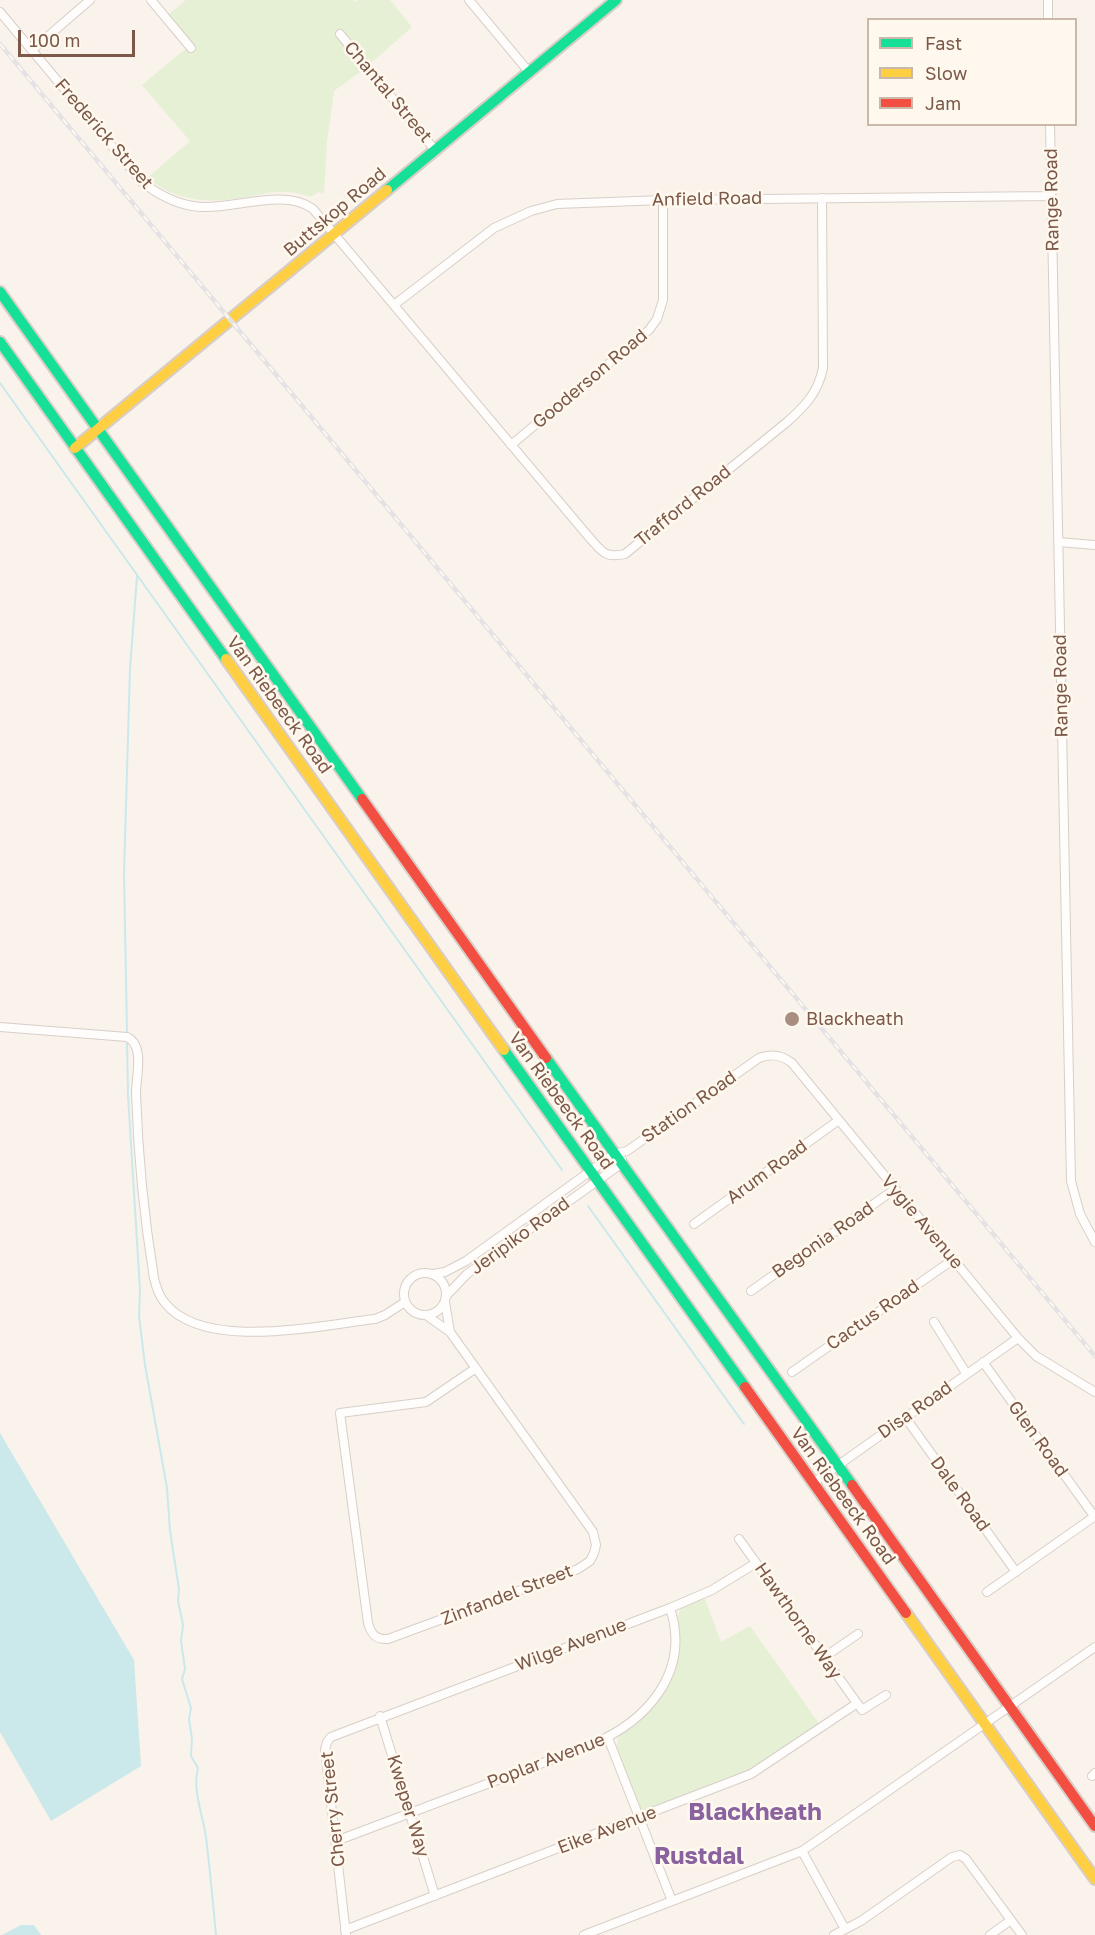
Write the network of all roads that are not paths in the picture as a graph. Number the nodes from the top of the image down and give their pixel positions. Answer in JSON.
{"nodes":[{"id":1,"x":90,"y":0,"type":"edge"},
{"id":2,"x":151,"y":0,"type":"edge"},
{"id":3,"x":469,"y":0,"type":"edge"},
{"id":4,"x":616,"y":0,"type":"edge"},
{"id":5,"x":1048,"y":0,"type":"edge"},
{"id":6,"x":0,"y":12,"type":"edge"},
{"id":7,"x":1048,"y":18,"type":"edge"},
{"id":8,"x":340,"y":34,"type":"dead end"},
{"id":9,"x":191,"y":48,"type":"dead end"},
{"id":10,"x":32,"y":50,"type":"junction"},
{"id":11,"x":529,"y":72,"type":"junction"},
{"id":12,"x":1050,"y":126,"type":"edge"},
{"id":13,"x":435,"y":150,"type":"junction"},
{"id":14,"x":1051,"y":196,"type":"junction"},
{"id":15,"x":822,"y":198,"type":"junction"},
{"id":16,"x":663,"y":200,"type":"junction"},
{"id":17,"x":313,"y":208,"type":"joint"},
{"id":18,"x":335,"y":234,"type":"junction"},
{"id":19,"x":0,"y":292,"type":"edge"},
{"id":20,"x":394,"y":305,"type":"junction"},
{"id":21,"x":0,"y":342,"type":"edge"},
{"id":22,"x":99,"y":430,"type":"junction"},
{"id":23,"x":511,"y":445,"type":"junction"},
{"id":24,"x":75,"y":448,"type":"junction"},
{"id":25,"x":1058,"y":542,"type":"junction"},
{"id":26,"x":1095,"y":545,"type":"edge"},
{"id":27,"x":0,"y":1027,"type":"edge"},
{"id":28,"x":755,"y":1061,"type":"joint"},
{"id":29,"x":839,"y":1120,"type":"junction"},
{"id":30,"x":619,"y":1157,"type":"junction"},
{"id":31,"x":591,"y":1170,"type":"junction"},
{"id":32,"x":598,"y":1180,"type":"junction"},
{"id":33,"x":895,"y":1189,"type":"junction"},
{"id":34,"x":694,"y":1224,"type":"dead end"},
{"id":35,"x":1095,"y":1242,"type":"edge"},
{"id":36,"x":954,"y":1259,"type":"junction"},
{"id":37,"x":433,"y":1274,"type":"junction"},
{"id":38,"x":751,"y":1291,"type":"dead end"},
{"id":39,"x":445,"y":1299,"type":"junction"},
{"id":40,"x":405,"y":1302,"type":"junction"},
{"id":41,"x":426,"y":1315,"type":"junction"},
{"id":42,"x":933,"y":1322,"type":"dead end"},
{"id":43,"x":450,"y":1332,"type":"junction"},
{"id":44,"x":1018,"y":1338,"type":"junction"},
{"id":45,"x":983,"y":1362,"type":"junction"},
{"id":46,"x":476,"y":1368,"type":"junction"},
{"id":47,"x":792,"y":1372,"type":"dead end"},
{"id":48,"x":966,"y":1373,"type":"junction"},
{"id":49,"x":1095,"y":1392,"type":"edge"},
{"id":50,"x":905,"y":1417,"type":"junction"},
{"id":51,"x":837,"y":1465,"type":"junction"},
{"id":52,"x":813,"y":1483,"type":"junction"},
{"id":53,"x":1095,"y":1516,"type":"edge"},
{"id":54,"x":740,"y":1539,"type":"dead end"},
{"id":55,"x":756,"y":1563,"type":"junction"},
{"id":56,"x":1016,"y":1572,"type":"junction"},
{"id":57,"x":987,"y":1592,"type":"dead end"},
{"id":58,"x":670,"y":1608,"type":"junction"},
{"id":59,"x":858,"y":1634,"type":"dead end"},
{"id":60,"x":1095,"y":1647,"type":"edge"},
{"id":61,"x":824,"y":1658,"type":"junction"},
{"id":62,"x":886,"y":1695,"type":"dead end"},
{"id":63,"x":856,"y":1704,"type":"junction"},
{"id":64,"x":1010,"y":1707,"type":"junction"},
{"id":65,"x":381,"y":1716,"type":"junction"},
{"id":66,"x":985,"y":1724,"type":"junction"},
{"id":67,"x":608,"y":1738,"type":"junction"},
{"id":68,"x":411,"y":1812,"type":"junction"},
{"id":69,"x":639,"y":1818,"type":"junction"},
{"id":70,"x":1095,"y":1826,"type":"edge"},
{"id":71,"x":336,"y":1841,"type":"junction"},
{"id":72,"x":802,"y":1851,"type":"junction"},
{"id":73,"x":1095,"y":1879,"type":"edge"},
{"id":74,"x":435,"y":1896,"type":"junction"},
{"id":75,"x":672,"y":1901,"type":"junction"},
{"id":76,"x":1011,"y":1920,"type":"junction"},
{"id":77,"x":845,"y":1929,"type":"junction"},
{"id":78,"x":346,"y":1933,"type":"edge"},
{"id":79,"x":585,"y":1935,"type":"edge"},
{"id":80,"x":834,"y":1935,"type":"edge"},
{"id":81,"x":990,"y":1935,"type":"edge"},
{"id":82,"x":1022,"y":1935,"type":"edge"}],
"edges":[{"from":1,"to":10,"type":"street"},
{"from":2,"to":9,"type":"street"},
{"from":3,"to":11,"type":"street"},
{"from":4,"to":11,"type":"main road","name":"Buttskop Road"},
{"from":5,"to":7,"type":"street"},
{"from":6,"to":10,"type":"street","name":"Frederick Street"},
{"from":8,"to":13,"type":"street","name":"Chantal Street"},
{"from":10,"to":17,"type":"street","name":"Frederick Street"},
{"from":11,"to":13,"type":"main road","name":"Buttskop Road"},
{"from":12,"to":14,"type":"street","name":"Range Road"},
{"from":13,"to":18,"type":"main road","name":"Buttskop Road"},
{"from":14,"to":15,"type":"street","name":"Anfield Road"},
{"from":14,"to":25,"type":"street","name":"Range Road"},
{"from":15,"to":16,"type":"street","name":"Anfield Road"},
{"from":15,"to":23,"type":"street","name":"Trafford Road"},
{"from":16,"to":20,"type":"street","name":"Anfield Road"},
{"from":16,"to":23,"type":"street","name":"Gooderson Road"},
{"from":17,"to":18,"type":"street","name":"Trafford Road"},
{"from":18,"to":20,"type":"street","name":"Trafford Road"},
{"from":18,"to":22,"type":"main road","name":"Buttskop Road"},
{"from":19,"to":22,"type":"main road","name":"Van Riebeeck Road"},
{"from":20,"to":23,"type":"street","name":"Trafford Road"},
{"from":21,"to":24,"type":"main road","name":"Van Riebeeck Road"},
{"from":22,"to":24,"type":"main road","name":"Buttskop Road"},
{"from":22,"to":30,"type":"main road","name":"Van Riebeeck Road"},
{"from":24,"to":31,"type":"main road","name":"Van Riebeeck Road"},
{"from":25,"to":26,"type":"street"},
{"from":25,"to":35,"type":"street","name":"Range Road"},
{"from":27,"to":40,"type":"street"},
{"from":28,"to":29,"type":"street","name":"Vygie Avenue"},
{"from":28,"to":30,"type":"street","name":"Station Road"},
{"from":29,"to":33,"type":"street","name":"Vygie Avenue"},
{"from":29,"to":34,"type":"street","name":"Arum Road"},
{"from":30,"to":31,"type":"street","name":"Jeripiko Road"},
{"from":30,"to":32,"type":"street","name":"Jeripiko Road"},
{"from":30,"to":51,"type":"main road","name":"Van Riebeeck Road"},
{"from":31,"to":32,"type":"main road","name":"Van Riebeeck Road"},
{"from":31,"to":37,"type":"street","name":"Jeripiko Road"},
{"from":32,"to":39,"type":"street","name":"Jeripiko Road"},
{"from":32,"to":52,"type":"main road","name":"Van Riebeeck Road"},
{"from":33,"to":36,"type":"street","name":"Vygie Avenue"},
{"from":33,"to":38,"type":"street","name":"Begonia Road"},
{"from":36,"to":44,"type":"street","name":"Vygie Avenue"},
{"from":36,"to":47,"type":"street","name":"Cactus Road"},
{"from":37,"to":39,"type":"street"},
{"from":37,"to":40,"type":"street"},
{"from":39,"to":41,"type":"street"},
{"from":39,"to":43,"type":"street","name":"Zinfandel Street"},
{"from":40,"to":41,"type":"street"},
{"from":41,"to":43,"type":"street","name":"Zinfandel Street"},
{"from":42,"to":48,"type":"street"},
{"from":43,"to":46,"type":"street","name":"Zinfandel Street"},
{"from":44,"to":45,"type":"street","name":"Disa Road"},
{"from":44,"to":49,"type":"street","name":"Vygie Avenue"},
{"from":45,"to":48,"type":"street","name":"Disa Road"},
{"from":45,"to":53,"type":"street","name":"Glen Road"},
{"from":46,"to":46,"type":"street","name":"Zinfandel Street"},
{"from":48,"to":50,"type":"street","name":"Disa Road"},
{"from":50,"to":51,"type":"street","name":"Disa Road"},
{"from":50,"to":56,"type":"street","name":"Dale Road"},
{"from":51,"to":52,"type":"street","name":"Disa Road"},
{"from":51,"to":64,"type":"main road","name":"Van Riebeeck Road"},
{"from":52,"to":66,"type":"main road","name":"Van Riebeeck Road"},
{"from":53,"to":56,"type":"street"},
{"from":54,"to":55,"type":"street","name":"Hawthorne Way"},
{"from":55,"to":58,"type":"street","name":"Wilge Avenue"},
{"from":55,"to":61,"type":"street","name":"Hawthorne Way"},
{"from":56,"to":57,"type":"street"},
{"from":58,"to":65,"type":"street","name":"Wilge Avenue"},
{"from":58,"to":67,"type":"street","name":"Poplar Avenue"},
{"from":59,"to":61,"type":"street"},
{"from":60,"to":64,"type":"street"},
{"from":61,"to":63,"type":"street","name":"Hawthorne Way"},
{"from":62,"to":63,"type":"street"},
{"from":63,"to":69,"type":"street","name":"Eike Avenue"},
{"from":64,"to":66,"type":"street"},
{"from":64,"to":70,"type":"main road","name":"Van Riebeeck Road"},
{"from":65,"to":68,"type":"street","name":"Kweper Way"},
{"from":65,"to":71,"type":"street","name":"Cherry Street"},
{"from":66,"to":72,"type":"street"},
{"from":66,"to":73,"type":"main road","name":"Van Riebeeck Road"},
{"from":67,"to":68,"type":"street","name":"Poplar Avenue"},
{"from":67,"to":69,"type":"street"},
{"from":68,"to":71,"type":"street","name":"Poplar Avenue"},
{"from":68,"to":74,"type":"street","name":"Kweper Way"},
{"from":69,"to":74,"type":"street","name":"Eike Avenue"},
{"from":69,"to":75,"type":"street"},
{"from":71,"to":78,"type":"street","name":"Cherry Street"},
{"from":72,"to":75,"type":"street"},
{"from":72,"to":77,"type":"street"},
{"from":74,"to":78,"type":"street","name":"Eike Avenue"},
{"from":75,"to":79,"type":"street"},
{"from":76,"to":77,"type":"street"},
{"from":76,"to":81,"type":"street"},
{"from":76,"to":82,"type":"street"},
{"from":77,"to":80,"type":"street"}]}
